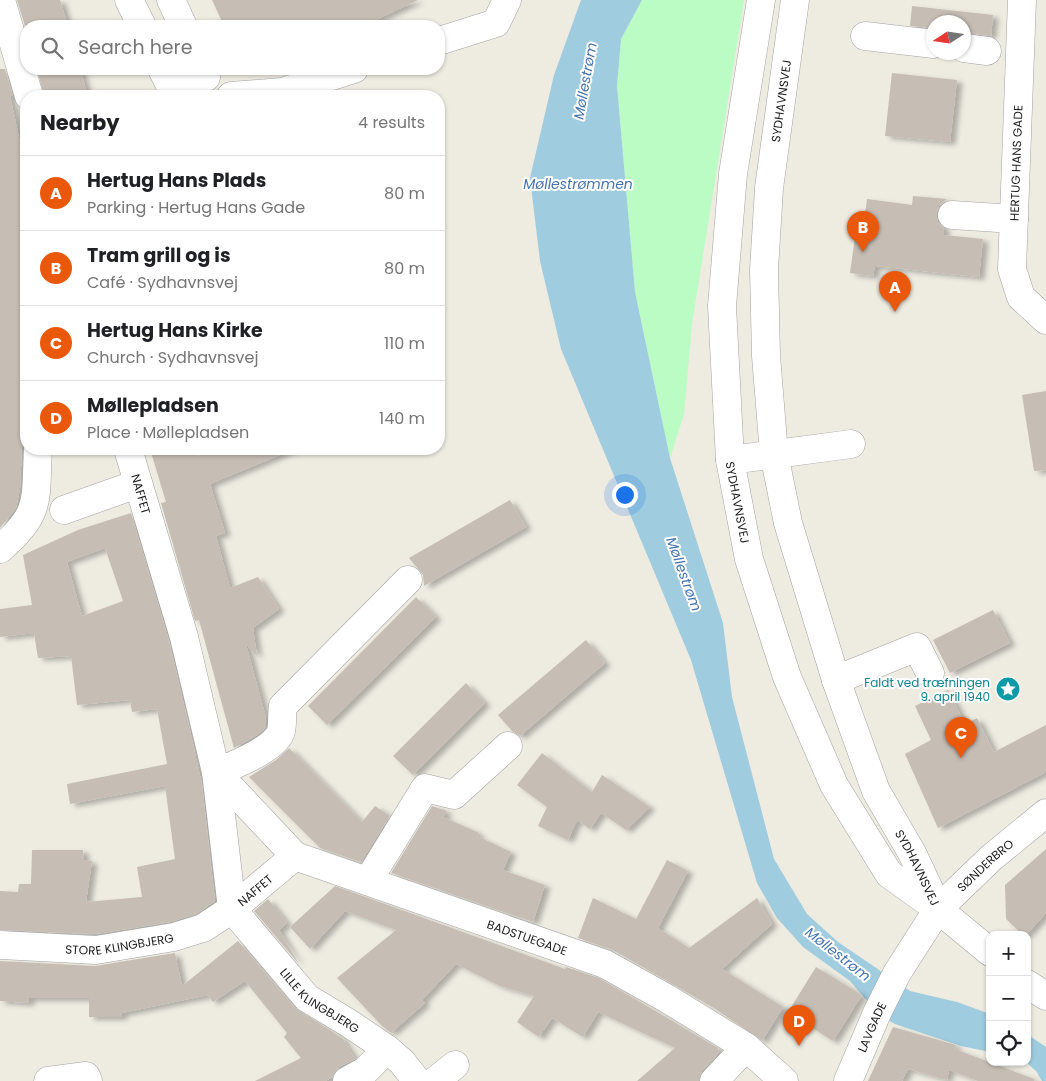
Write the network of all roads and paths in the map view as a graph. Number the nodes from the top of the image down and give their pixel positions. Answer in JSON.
{"nodes":[{"id":1,"x":0,"y":0,"type":"edge"},
{"id":2,"x":129,"y":0,"type":"edge"},
{"id":3,"x":171,"y":0,"type":"edge"},
{"id":4,"x":506,"y":0,"type":"edge"},
{"id":5,"x":761,"y":0,"type":"edge"},
{"id":6,"x":795,"y":0,"type":"edge"},
{"id":7,"x":1022,"y":0,"type":"edge"},
{"id":8,"x":139,"y":20,"type":"edge"},
{"id":9,"x":180,"y":20,"type":"edge"},
{"id":10,"x":865,"y":36,"type":"dead end"},
{"id":11,"x":445,"y":39,"type":"edge"},
{"id":12,"x":926,"y":43,"type":"edge"},
{"id":13,"x":20,"y":66,"type":"edge"},
{"id":14,"x":23,"y":75,"type":"edge"},
{"id":15,"x":165,"y":75,"type":"edge"},
{"id":16,"x":346,"y":75,"type":"edge"},
{"id":17,"x":207,"y":81,"type":"edge"},
{"id":18,"x":329,"y":87,"type":"edge"},
{"id":19,"x":27,"y":90,"type":"edge"},
{"id":20,"x":301,"y":90,"type":"edge"},
{"id":21,"x":952,"y":215,"type":"dead end"},
{"id":22,"x":1014,"y":219,"type":"junction"},
{"id":23,"x":1043,"y":318,"type":"edge"},
{"id":24,"x":852,"y":444,"type":"dead end"},
{"id":25,"x":774,"y":454,"type":"junction"},
{"id":26,"x":38,"y":455,"type":"edge"},
{"id":27,"x":130,"y":455,"type":"edge"},
{"id":28,"x":730,"y":460,"type":"junction"},
{"id":29,"x":137,"y":484,"type":"junction"},
{"id":30,"x":64,"y":510,"type":"dead end"},
{"id":31,"x":0,"y":549,"type":"edge"},
{"id":32,"x":408,"y":580,"type":"dead end"},
{"id":33,"x":930,"y":673,"type":"dead end"},
{"id":34,"x":836,"y":680,"type":"junction"},
{"id":35,"x":508,"y":746,"type":"dead end"},
{"id":36,"x":216,"y":772,"type":"junction"},
{"id":37,"x":1046,"y":813,"type":"edge"},
{"id":38,"x":295,"y":856,"type":"junction"},
{"id":39,"x":368,"y":881,"type":"junction"},
{"id":40,"x":232,"y":909,"type":"junction"},
{"id":41,"x":938,"y":909,"type":"junction"},
{"id":42,"x":0,"y":945,"type":"edge"},
{"id":43,"x":986,"y":949,"type":"edge"},
{"id":44,"x":897,"y":973,"type":"joint"},
{"id":45,"x":1031,"y":987,"type":"edge"},
{"id":46,"x":1046,"y":996,"type":"edge"},
{"id":47,"x":746,"y":1047,"type":"junction"},
{"id":48,"x":387,"y":1049,"type":"junction"},
{"id":49,"x":48,"y":1081,"type":"edge"},
{"id":50,"x":88,"y":1081,"type":"edge"},
{"id":51,"x":347,"y":1081,"type":"edge"},
{"id":52,"x":417,"y":1081,"type":"edge"},
{"id":53,"x":714,"y":1081,"type":"edge"},
{"id":54,"x":784,"y":1081,"type":"edge"},
{"id":55,"x":848,"y":1081,"type":"edge"}],
"edges":[{"from":1,"to":13,"type":"street"},
{"from":2,"to":8,"type":"street"},
{"from":3,"to":9,"type":"street"},
{"from":4,"to":11,"type":"street"},
{"from":5,"to":28,"type":"street","name":"SYDHAVNSVEJ"},
{"from":6,"to":25,"type":"street","name":"SYDHAVNSVEJ"},
{"from":7,"to":22,"type":"street","name":"HERTUG HANS GADE"},
{"from":10,"to":12,"type":"street"},
{"from":14,"to":19,"type":"street"},
{"from":15,"to":17,"type":"street"},
{"from":16,"to":18,"type":"street"},
{"from":18,"to":20,"type":"street"},
{"from":21,"to":22,"type":"street"},
{"from":22,"to":23,"type":"street","name":"HERTUG HANS GADE"},
{"from":24,"to":25,"type":"street"},
{"from":25,"to":28,"type":"street"},
{"from":25,"to":34,"type":"street","name":"SYDHAVNSVEJ"},
{"from":26,"to":31,"type":"street"},
{"from":27,"to":29,"type":"street","name":"NAFFET"},
{"from":28,"to":41,"type":"street","name":"SYDHAVNSVEJ"},
{"from":29,"to":30,"type":"street"},
{"from":29,"to":36,"type":"street","name":"NAFFET"},
{"from":32,"to":36,"type":"street"},
{"from":33,"to":34,"type":"street"},
{"from":34,"to":41,"type":"street","name":"SYDHAVNSVEJ"},
{"from":35,"to":39,"type":"street"},
{"from":36,"to":38,"type":"street","name":"NAFFET"},
{"from":36,"to":40,"type":"street","name":"NAFFET"},
{"from":37,"to":41,"type":"street","name":"SØNDERBRO"},
{"from":38,"to":39,"type":"street","name":"BADSTUEGADE"},
{"from":38,"to":40,"type":"street","name":"NAFFET"},
{"from":39,"to":47,"type":"street","name":"BADSTUEGADE"},
{"from":40,"to":42,"type":"street","name":"STORE KLINGBJERG"},
{"from":40,"to":48,"type":"street","name":"LILLE KLINGBJERG"},
{"from":41,"to":43,"type":"street"},
{"from":41,"to":44,"type":"street","name":"SØNDERBRO"},
{"from":44,"to":55,"type":"street","name":"LAVGADE"},
{"from":45,"to":46,"type":"street"},
{"from":47,"to":53,"type":"street"},
{"from":47,"to":54,"type":"street","name":"BADSTUEGADE"},
{"from":48,"to":51,"type":"street"},
{"from":48,"to":52,"type":"street","name":"LILLE KLINGBJERG"},
{"from":49,"to":50,"type":"street"}]}
